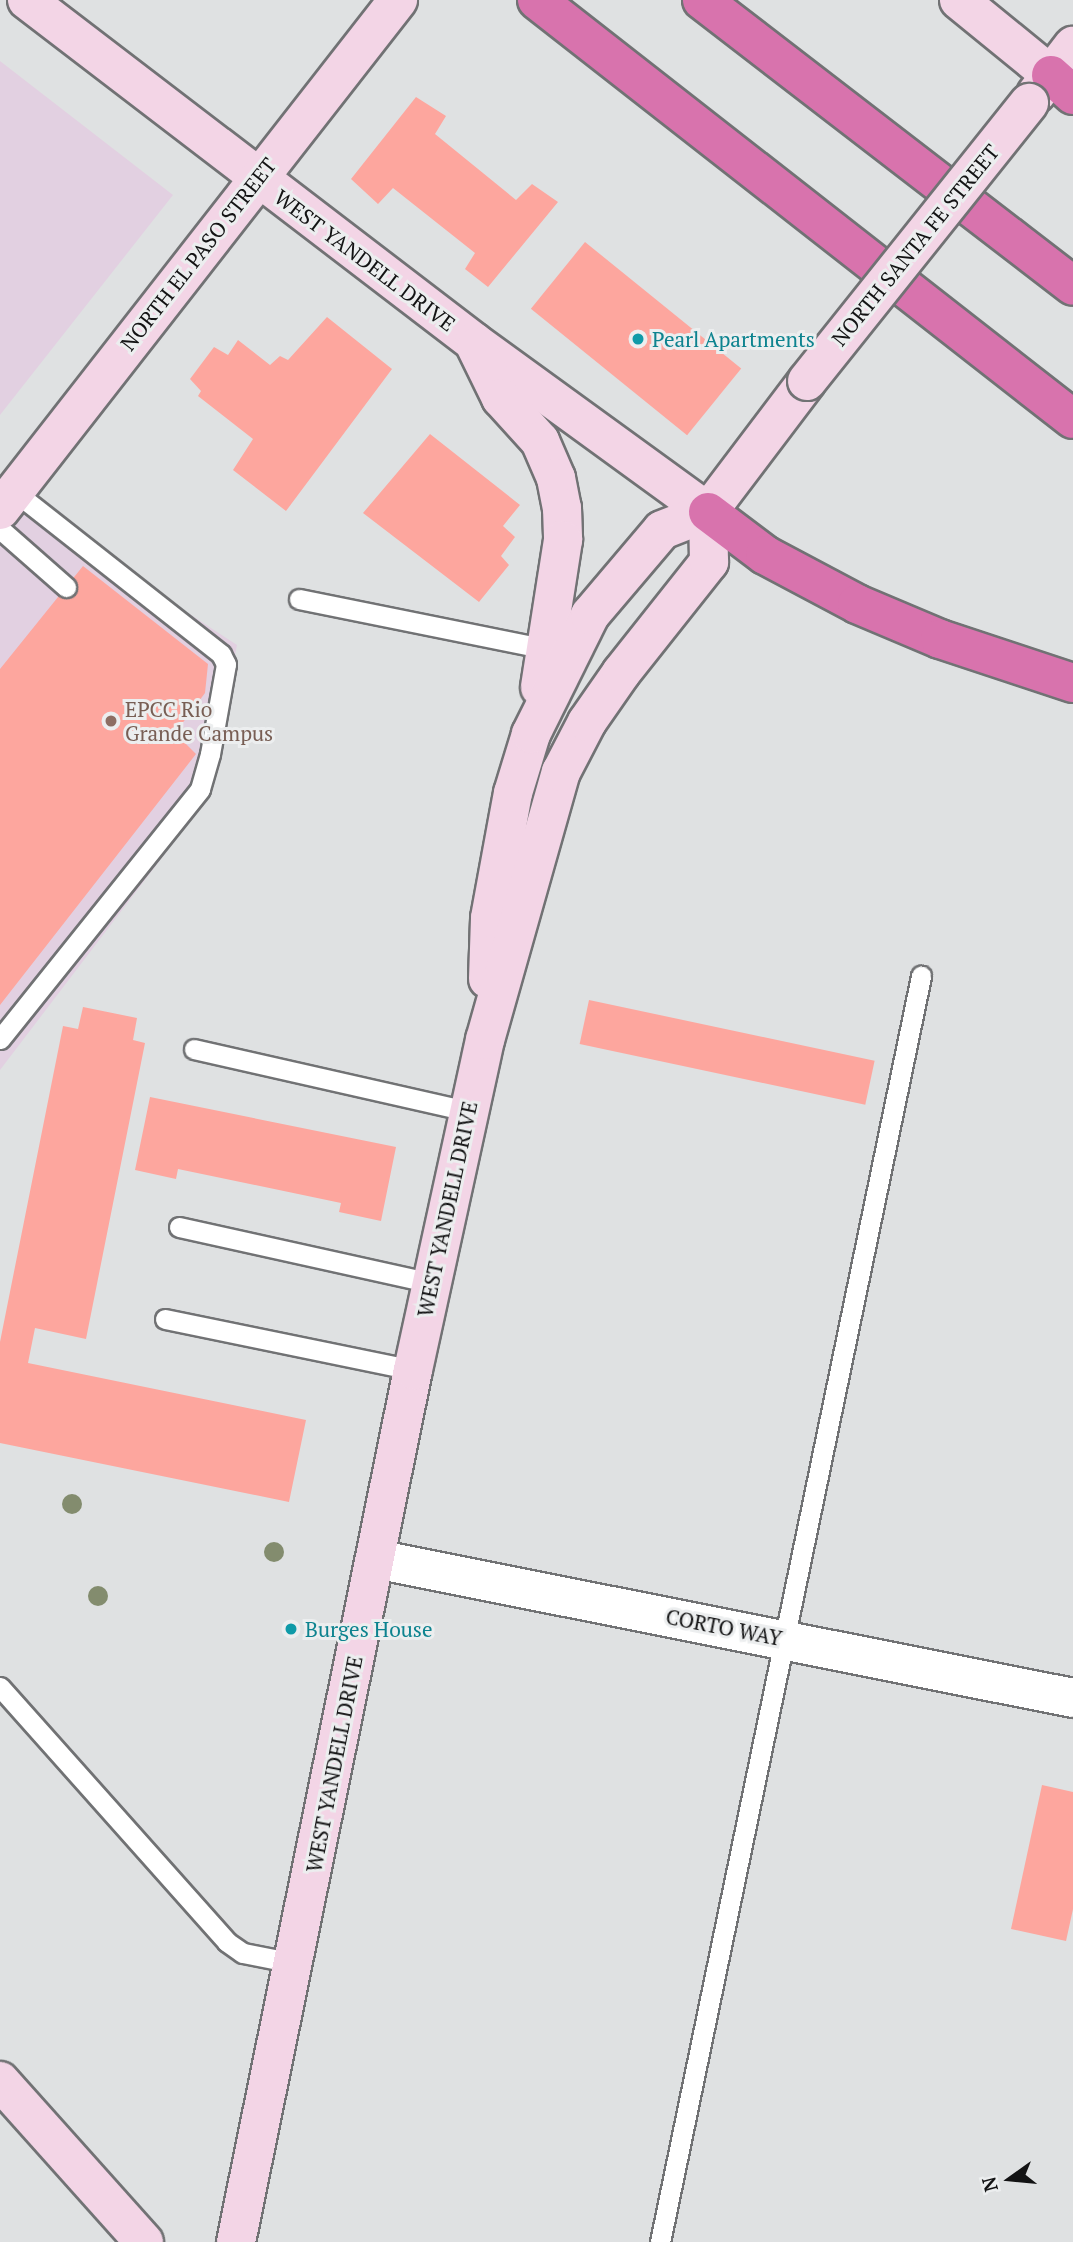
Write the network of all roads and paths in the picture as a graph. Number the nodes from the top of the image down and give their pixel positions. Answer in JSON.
{"nodes":[{"id":1,"x":27,"y":0,"type":"edge"},
{"id":2,"x":537,"y":0,"type":"edge"},
{"id":3,"x":702,"y":0,"type":"edge"},
{"id":4,"x":959,"y":0,"type":"edge"},
{"id":5,"x":388,"y":12,"type":"edge"},
{"id":6,"x":1056,"y":80,"type":"edge"},
{"id":7,"x":257,"y":179,"type":"junction"},
{"id":8,"x":1073,"y":286,"type":"edge"},
{"id":9,"x":474,"y":342,"type":"junction"},
{"id":10,"x":1073,"y":419,"type":"edge"},
{"id":11,"x":7,"y":501,"type":"edge"},
{"id":12,"x":708,"y":512,"type":"junction"},
{"id":13,"x":0,"y":530,"type":"edge"},
{"id":14,"x":66,"y":587,"type":"dead end"},
{"id":15,"x":299,"y":599,"type":"dead end"},
{"id":16,"x":548,"y":649,"type":"junction"},
{"id":17,"x":1073,"y":683,"type":"edge"},
{"id":18,"x":531,"y":734,"type":"junction"},
{"id":19,"x":921,"y":976,"type":"dead end"},
{"id":20,"x":0,"y":1039,"type":"edge"},
{"id":21,"x":485,"y":1040,"type":"junction"},
{"id":22,"x":194,"y":1049,"type":"dead end"},
{"id":23,"x":468,"y":1111,"type":"junction"},
{"id":24,"x":179,"y":1227,"type":"dead end"},
{"id":25,"x":431,"y":1283,"type":"junction"},
{"id":26,"x":165,"y":1320,"type":"dead end"},
{"id":27,"x":413,"y":1370,"type":"junction"},
{"id":28,"x":375,"y":1559,"type":"junction"},
{"id":29,"x":785,"y":1639,"type":"junction"},
{"id":30,"x":0,"y":1687,"type":"edge"},
{"id":31,"x":1073,"y":1698,"type":"edge"},
{"id":32,"x":294,"y":1963,"type":"junction"},
{"id":33,"x":0,"y":2081,"type":"edge"},
{"id":34,"x":144,"y":2242,"type":"edge"},
{"id":35,"x":236,"y":2242,"type":"edge"},
{"id":36,"x":660,"y":2242,"type":"edge"}],
"edges":[{"from":1,"to":7,"type":"street","name":"WEST YANDELL DRIVE"},
{"from":2,"to":10,"type":"highway"},
{"from":3,"to":8,"type":"highway"},
{"from":4,"to":6,"type":"street"},
{"from":5,"to":7,"type":"street","name":"NORTH EL PASO STREET"},
{"from":6,"to":12,"type":"street","name":"NORTH SANTA FE STREET","bridge":true},
{"from":7,"to":9,"type":"street","name":"WEST YANDELL DRIVE"},
{"from":7,"to":11,"type":"street","name":"NORTH EL PASO STREET"},
{"from":9,"to":12,"type":"street","name":"WEST YANDELL DRIVE"},
{"from":9,"to":16,"type":"street"},
{"from":11,"to":20,"type":"lane"},
{"from":12,"to":17,"type":"highway"},
{"from":12,"to":18,"type":"street","name":"WEST YANDELL DRIVE"},
{"from":12,"to":21,"type":"street","name":"WEST YANDELL DRIVE"},
{"from":13,"to":14,"type":"lane"},
{"from":15,"to":16,"type":"lane"},
{"from":16,"to":18,"type":"street"},
{"from":18,"to":21,"type":"street","name":"WEST YANDELL DRIVE"},
{"from":19,"to":29,"type":"lane"},
{"from":21,"to":23,"type":"street","name":"WEST YANDELL DRIVE"},
{"from":22,"to":23,"type":"lane"},
{"from":23,"to":25,"type":"street","name":"WEST YANDELL DRIVE"},
{"from":24,"to":25,"type":"lane"},
{"from":25,"to":27,"type":"street","name":"WEST YANDELL DRIVE"},
{"from":26,"to":27,"type":"lane"},
{"from":27,"to":28,"type":"street","name":"WEST YANDELL DRIVE"},
{"from":28,"to":29,"type":"street","name":"CORTO WAY"},
{"from":28,"to":32,"type":"street","name":"WEST YANDELL DRIVE"},
{"from":29,"to":31,"type":"street","name":"CORTO WAY"},
{"from":29,"to":36,"type":"lane"},
{"from":30,"to":32,"type":"lane"},
{"from":32,"to":35,"type":"street","name":"WEST YANDELL DRIVE"},
{"from":33,"to":34,"type":"street"}]}
